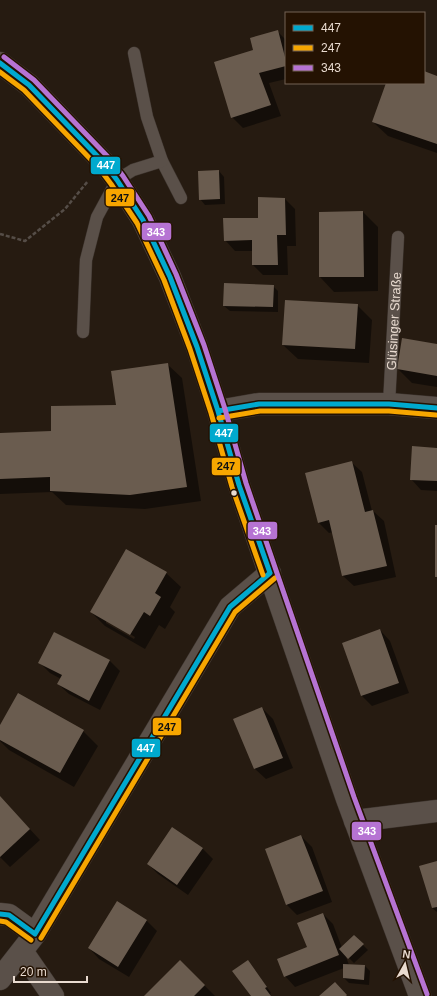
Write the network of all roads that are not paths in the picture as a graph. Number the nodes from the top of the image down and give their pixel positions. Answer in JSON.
{"nodes":[{"id":1,"x":134,"y":53,"type":"dead end"},
{"id":2,"x":0,"y":63,"type":"edge"},
{"id":3,"x":162,"y":161,"type":"junction"},
{"id":4,"x":117,"y":180,"type":"junction"},
{"id":5,"x":181,"y":198,"type":"dead end"},
{"id":6,"x":398,"y":237,"type":"dead end"},
{"id":7,"x":83,"y":332,"type":"dead end"},
{"id":8,"x":389,"y":404,"type":"junction"},
{"id":9,"x":437,"y":408,"type":"edge"},
{"id":10,"x":218,"y":411,"type":"junction"},
{"id":11,"x":270,"y":573,"type":"junction"},
{"id":12,"x":437,"y":812,"type":"edge"},
{"id":13,"x":355,"y":821,"type":"junction"},
{"id":14,"x":0,"y":914,"type":"edge"},
{"id":15,"x":35,"y":934,"type":"junction"},
{"id":16,"x":22,"y":951,"type":"junction"},
{"id":17,"x":0,"y":979,"type":"edge"},
{"id":18,"x":53,"y":996,"type":"edge"},
{"id":19,"x":420,"y":996,"type":"edge"}],
"edges":[{"from":1,"to":3,"type":"lane"},
{"from":2,"to":4,"type":"street"},
{"from":3,"to":4,"type":"lane"},
{"from":3,"to":5,"type":"lane"},
{"from":4,"to":7,"type":"lane"},
{"from":4,"to":10,"type":"street"},
{"from":6,"to":8,"type":"lane","name":"Glüsinger Straße"},
{"from":8,"to":9,"type":"street"},
{"from":8,"to":10,"type":"street"},
{"from":10,"to":11,"type":"street"},
{"from":11,"to":13,"type":"street"},
{"from":11,"to":15,"type":"street"},
{"from":12,"to":13,"type":"street"},
{"from":13,"to":19,"type":"street"},
{"from":14,"to":15,"type":"street"},
{"from":15,"to":16,"type":"street"},
{"from":16,"to":17,"type":"street"},
{"from":16,"to":18,"type":"street"}]}
